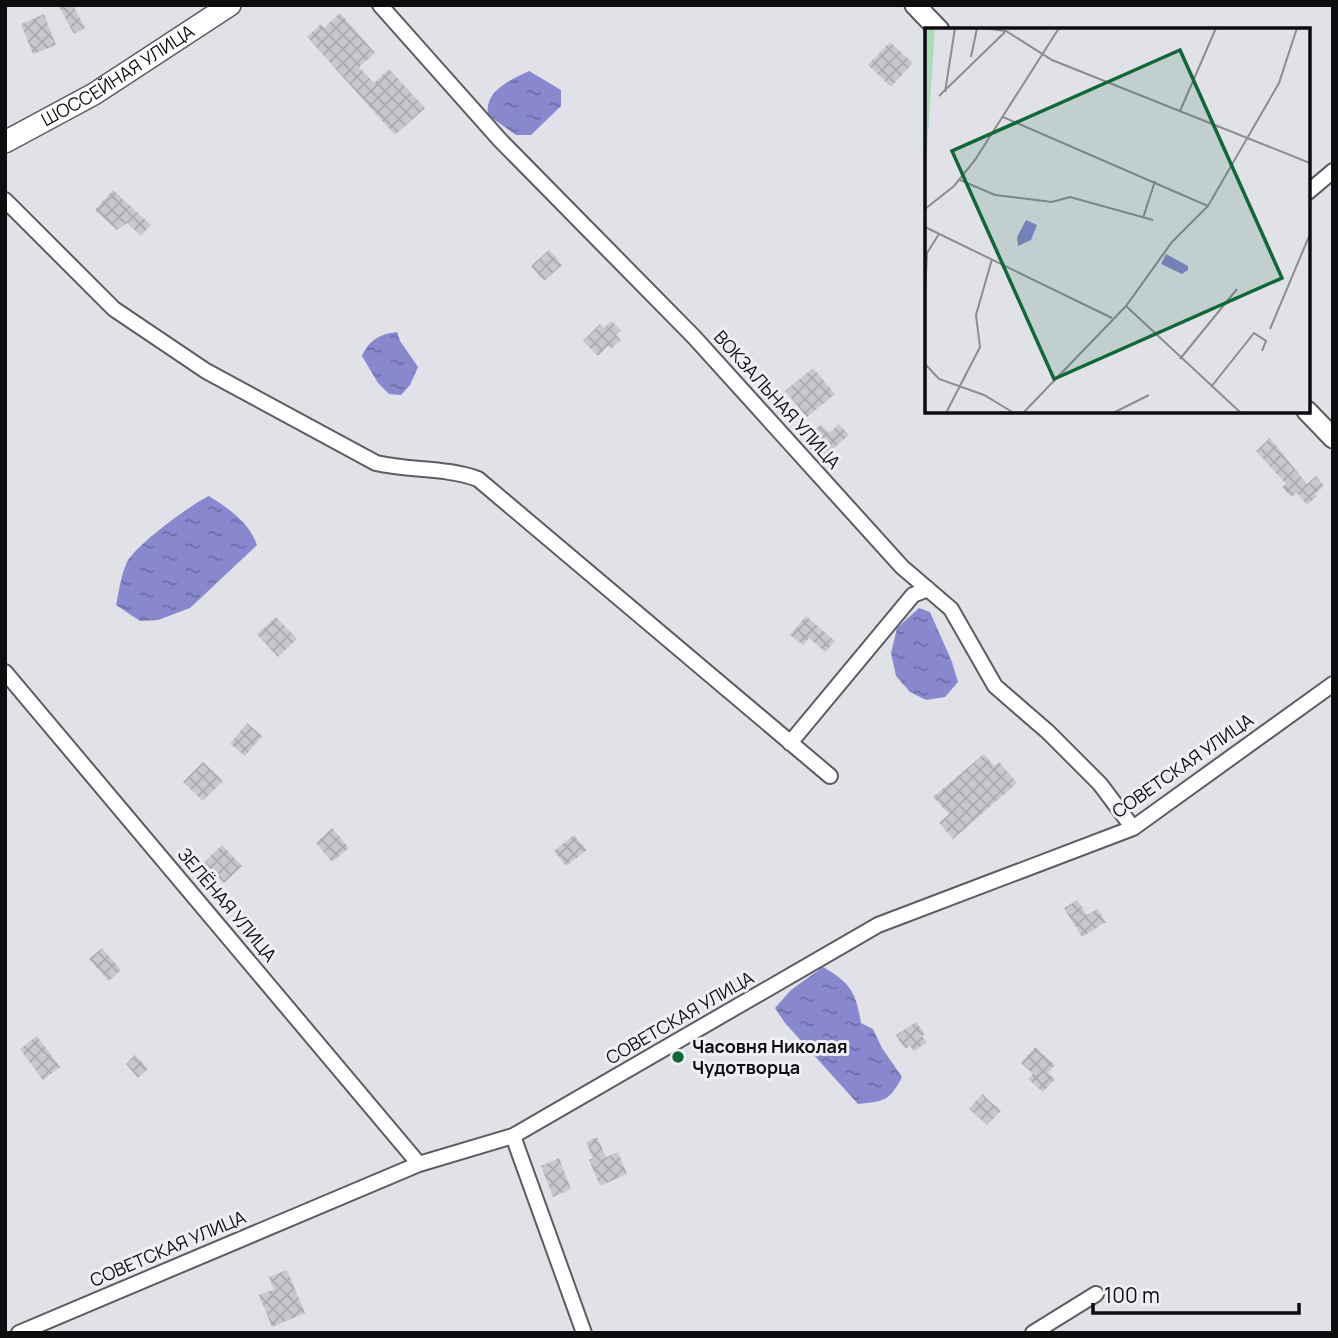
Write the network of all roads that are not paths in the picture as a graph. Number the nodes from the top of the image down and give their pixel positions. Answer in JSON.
{"nodes":[{"id":1,"x":230,"y":5,"type":"edge"},
{"id":2,"x":380,"y":5,"type":"edge"},
{"id":3,"x":915,"y":5,"type":"edge"},
{"id":4,"x":937,"y":28,"type":"edge"},
{"id":5,"x":5,"y":142,"type":"edge"},
{"id":6,"x":1333,"y":170,"type":"edge"},
{"id":7,"x":1310,"y":190,"type":"edge"},
{"id":8,"x":5,"y":200,"type":"edge"},
{"id":9,"x":1309,"y":413,"type":"edge"},
{"id":10,"x":1333,"y":438,"type":"edge"},
{"id":11,"x":928,"y":589,"type":"junction"},
{"id":12,"x":5,"y":672,"type":"edge"},
{"id":13,"x":1333,"y":684,"type":"edge"},
{"id":14,"x":789,"y":743,"type":"junction"},
{"id":15,"x":830,"y":776,"type":"dead end"},
{"id":16,"x":1133,"y":828,"type":"junction"},
{"id":17,"x":513,"y":1136,"type":"junction"},
{"id":18,"x":419,"y":1164,"type":"junction"},
{"id":19,"x":1096,"y":1294,"type":"dead end"},
{"id":20,"x":19,"y":1333,"type":"edge"},
{"id":21,"x":584,"y":1333,"type":"edge"},
{"id":22,"x":1033,"y":1333,"type":"edge"}],
"edges":[{"from":1,"to":5,"type":"main road","name":"ШОССЕЙНАЯ УЛИЦА"},
{"from":2,"to":11,"type":"street","name":"ВОКЗАЛЬНАЯ УЛИЦА"},
{"from":3,"to":4,"type":"street"},
{"from":6,"to":7,"type":"street"},
{"from":8,"to":14,"type":"street"},
{"from":9,"to":10,"type":"street"},
{"from":11,"to":14,"type":"street"},
{"from":11,"to":16,"type":"street","name":"ВОКЗАЛЬНАЯ УЛИЦА"},
{"from":12,"to":18,"type":"street","name":"ЗЕЛЁНАЯ УЛИЦА"},
{"from":13,"to":16,"type":"street","name":"СОВЕТСКАЯ УЛИЦА"},
{"from":14,"to":15,"type":"street"},
{"from":16,"to":17,"type":"street","name":"СОВЕТСКАЯ УЛИЦА"},
{"from":17,"to":18,"type":"street","name":"СОВЕТСКАЯ УЛИЦА"},
{"from":17,"to":21,"type":"street"},
{"from":18,"to":20,"type":"street","name":"СОВЕТСКАЯ УЛИЦА"},
{"from":19,"to":22,"type":"street"}]}
